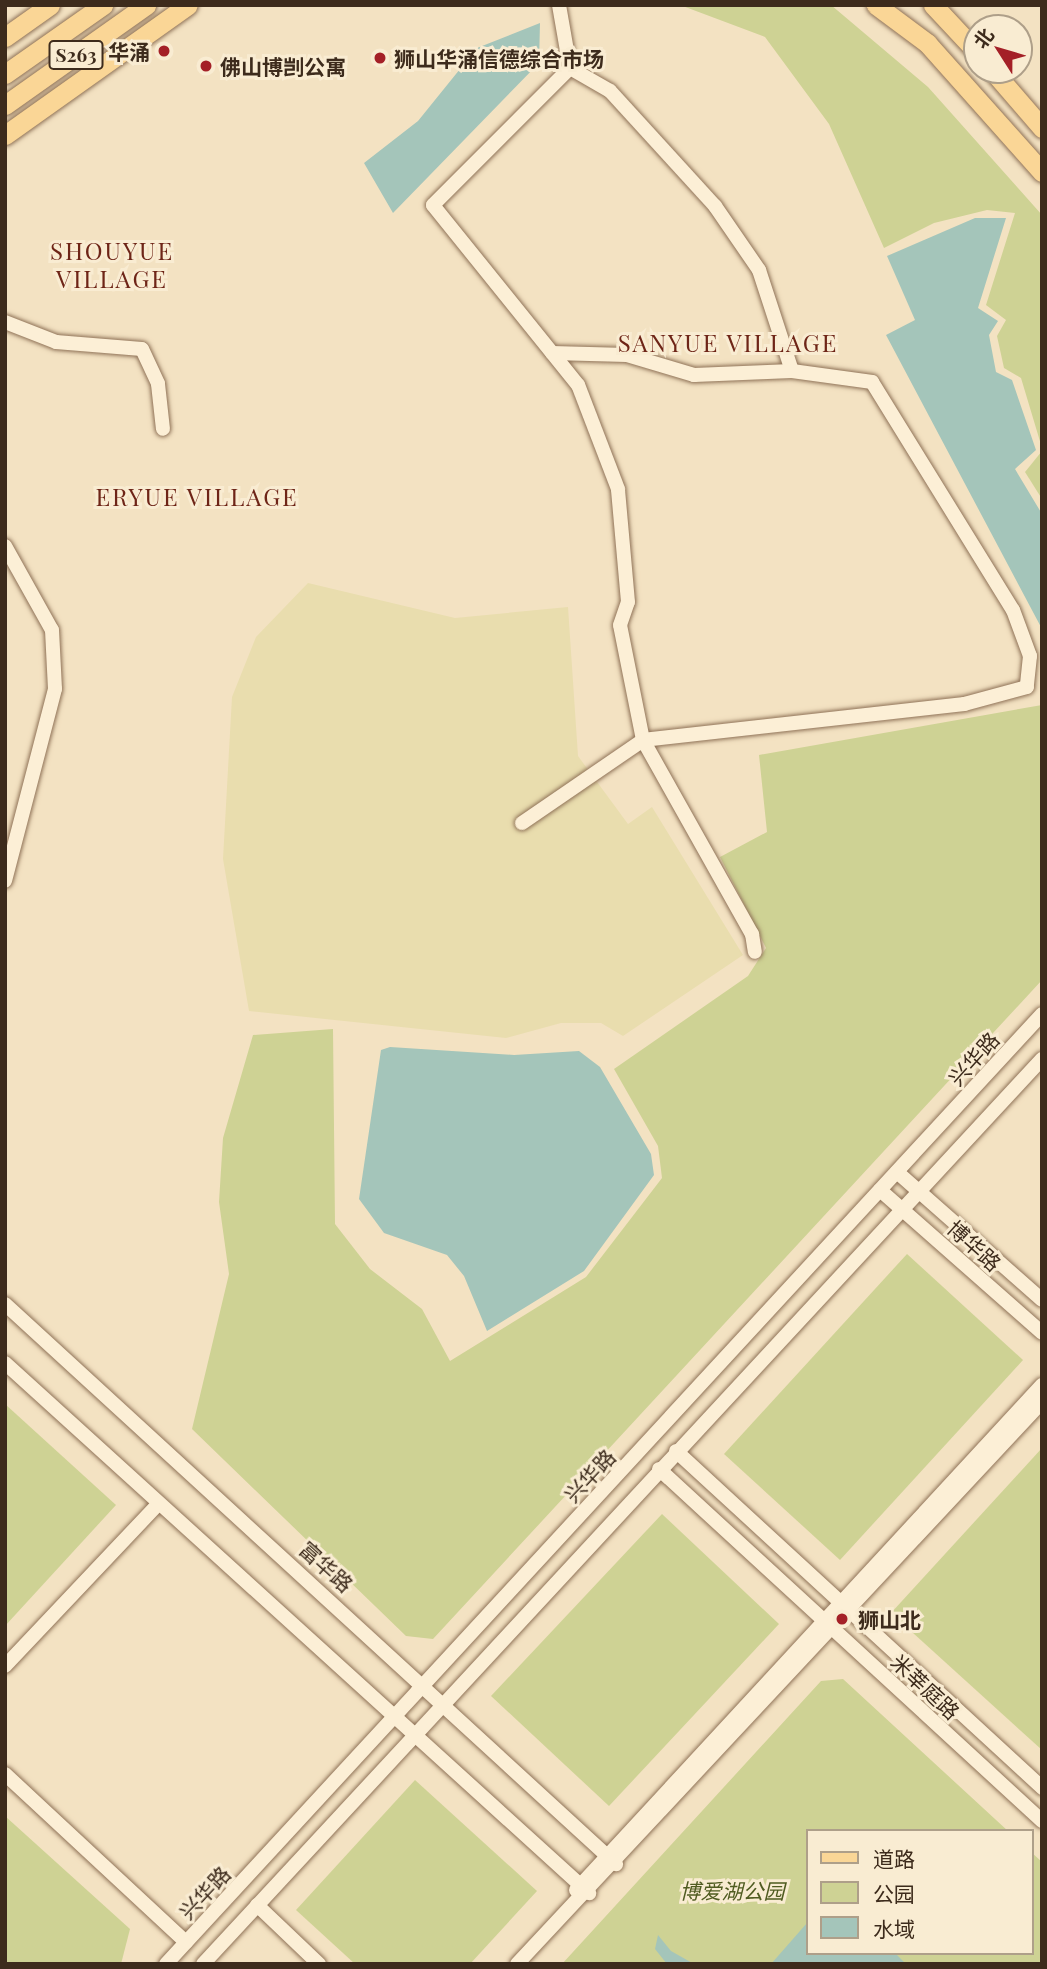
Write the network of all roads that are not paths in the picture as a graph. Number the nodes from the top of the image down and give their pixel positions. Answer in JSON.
{"nodes":[{"id":1,"x":50,"y":5,"type":"edge"},
{"id":2,"x":103,"y":5,"type":"edge"},
{"id":3,"x":146,"y":5,"type":"edge"},
{"id":4,"x":188,"y":5,"type":"edge"},
{"id":5,"x":559,"y":5,"type":"edge"},
{"id":6,"x":876,"y":5,"type":"edge"},
{"id":7,"x":933,"y":5,"type":"edge"},
{"id":8,"x":5,"y":37,"type":"edge"},
{"id":9,"x":963,"y":37,"type":"edge"},
{"id":10,"x":570,"y":68,"type":"junction"},
{"id":11,"x":5,"y":75,"type":"edge"},
{"id":12,"x":1004,"y":84,"type":"edge"},
{"id":13,"x":5,"y":105,"type":"edge"},
{"id":14,"x":1042,"y":128,"type":"edge"},
{"id":15,"x":5,"y":135,"type":"edge"},
{"id":16,"x":1042,"y":172,"type":"edge"},
{"id":17,"x":5,"y":322,"type":"edge"},
{"id":18,"x":552,"y":353,"type":"junction"},
{"id":19,"x":792,"y":370,"type":"junction"},
{"id":20,"x":163,"y":429,"type":"dead end"},
{"id":21,"x":5,"y":545,"type":"edge"},
{"id":22,"x":1036,"y":653,"type":"edge"},
{"id":23,"x":643,"y":740,"type":"junction"},
{"id":24,"x":522,"y":823,"type":"dead end"},
{"id":25,"x":5,"y":881,"type":"edge"},
{"id":26,"x":755,"y":952,"type":"dead end"},
{"id":27,"x":1042,"y":1014,"type":"edge"},
{"id":28,"x":1042,"y":1059,"type":"edge"},
{"id":29,"x":897,"y":1172,"type":"junction"},
{"id":30,"x":880,"y":1190,"type":"junction"},
{"id":31,"x":920,"y":1192,"type":"junction"},
{"id":32,"x":903,"y":1209,"type":"junction"},
{"id":33,"x":1042,"y":1300,"type":"edge"},
{"id":34,"x":7,"y":1310,"type":"edge"},
{"id":35,"x":1042,"y":1333,"type":"edge"},
{"id":36,"x":5,"y":1363,"type":"edge"},
{"id":37,"x":1042,"y":1385,"type":"edge"},
{"id":38,"x":1042,"y":1402,"type":"edge"},
{"id":39,"x":676,"y":1451,"type":"junction"},
{"id":40,"x":659,"y":1469,"type":"junction"},
{"id":41,"x":159,"y":1503,"type":"junction"},
{"id":42,"x":844,"y":1605,"type":"junction"},
{"id":43,"x":827,"y":1624,"type":"junction"},
{"id":44,"x":5,"y":1666,"type":"edge"},
{"id":45,"x":426,"y":1684,"type":"junction"},
{"id":46,"x":444,"y":1701,"type":"junction"},
{"id":47,"x":396,"y":1716,"type":"junction"},
{"id":48,"x":416,"y":1732,"type":"junction"},
{"id":49,"x":5,"y":1774,"type":"edge"},
{"id":50,"x":1042,"y":1788,"type":"edge"},
{"id":51,"x":1042,"y":1821,"type":"edge"},
{"id":52,"x":610,"y":1859,"type":"junction"},
{"id":53,"x":584,"y":1888,"type":"junction"},
{"id":54,"x":257,"y":1905,"type":"junction"},
{"id":55,"x":186,"y":1942,"type":"junction"},
{"id":56,"x":166,"y":1964,"type":"edge"},
{"id":57,"x":203,"y":1964,"type":"edge"},
{"id":58,"x":319,"y":1964,"type":"edge"},
{"id":59,"x":517,"y":1964,"type":"edge"}],
"edges":[{"from":1,"to":8,"type":"main road","number":"S263"},
{"from":2,"to":11,"type":"main road","number":"S263"},
{"from":3,"to":13,"type":"main road","number":"S263"},
{"from":4,"to":15,"type":"main road","number":"S263"},
{"from":5,"to":10,"type":"street"},
{"from":6,"to":16,"type":"main road"},
{"from":7,"to":9,"type":"main road"},
{"from":10,"to":18,"type":"street"},
{"from":10,"to":19,"type":"street"},
{"from":12,"to":14,"type":"main road"},
{"from":17,"to":20,"type":"street"},
{"from":18,"to":19,"type":"street"},
{"from":18,"to":23,"type":"street"},
{"from":19,"to":22,"type":"street"},
{"from":21,"to":25,"type":"street"},
{"from":22,"to":23,"type":"street"},
{"from":23,"to":24,"type":"street"},
{"from":23,"to":26,"type":"street"},
{"from":27,"to":29,"type":"street","name":"兴华路"},
{"from":28,"to":31,"type":"street"},
{"from":29,"to":30,"type":"street","name":"兴华路"},
{"from":29,"to":31,"type":"street","name":"博华路"},
{"from":30,"to":32,"type":"street","name":"博华路"},
{"from":30,"to":45,"type":"street","name":"兴华路"},
{"from":31,"to":32,"type":"street"},
{"from":31,"to":33,"type":"street","name":"博华路"},
{"from":32,"to":35,"type":"street","name":"博华路"},
{"from":32,"to":39,"type":"street"},
{"from":34,"to":45,"type":"street","name":"富华路"},
{"from":36,"to":41,"type":"street"},
{"from":37,"to":42,"type":"street"},
{"from":38,"to":42,"type":"street"},
{"from":39,"to":40,"type":"street"},
{"from":39,"to":42,"type":"street","name":"米莘庭路"},
{"from":40,"to":43,"type":"street","name":"米莘庭路"},
{"from":40,"to":46,"type":"street"},
{"from":41,"to":44,"type":"street"},
{"from":41,"to":47,"type":"street"},
{"from":42,"to":43,"type":"street"},
{"from":42,"to":50,"type":"street","name":"米莘庭路"},
{"from":43,"to":51,"type":"street","name":"米莘庭路"},
{"from":43,"to":52,"type":"street"},
{"from":45,"to":46,"type":"street","name":"富华路"},
{"from":45,"to":47,"type":"street","name":"兴华路"},
{"from":46,"to":48,"type":"street"},
{"from":46,"to":52,"type":"street","name":"富华路"},
{"from":47,"to":48,"type":"street"},
{"from":47,"to":55,"type":"street","name":"兴华路"},
{"from":48,"to":53,"type":"street"},
{"from":48,"to":54,"type":"street"},
{"from":49,"to":55,"type":"street"},
{"from":52,"to":53,"type":"street"},
{"from":53,"to":59,"type":"street"},
{"from":54,"to":57,"type":"street"},
{"from":54,"to":58,"type":"street"},
{"from":55,"to":56,"type":"street","name":"兴华路"}]}
